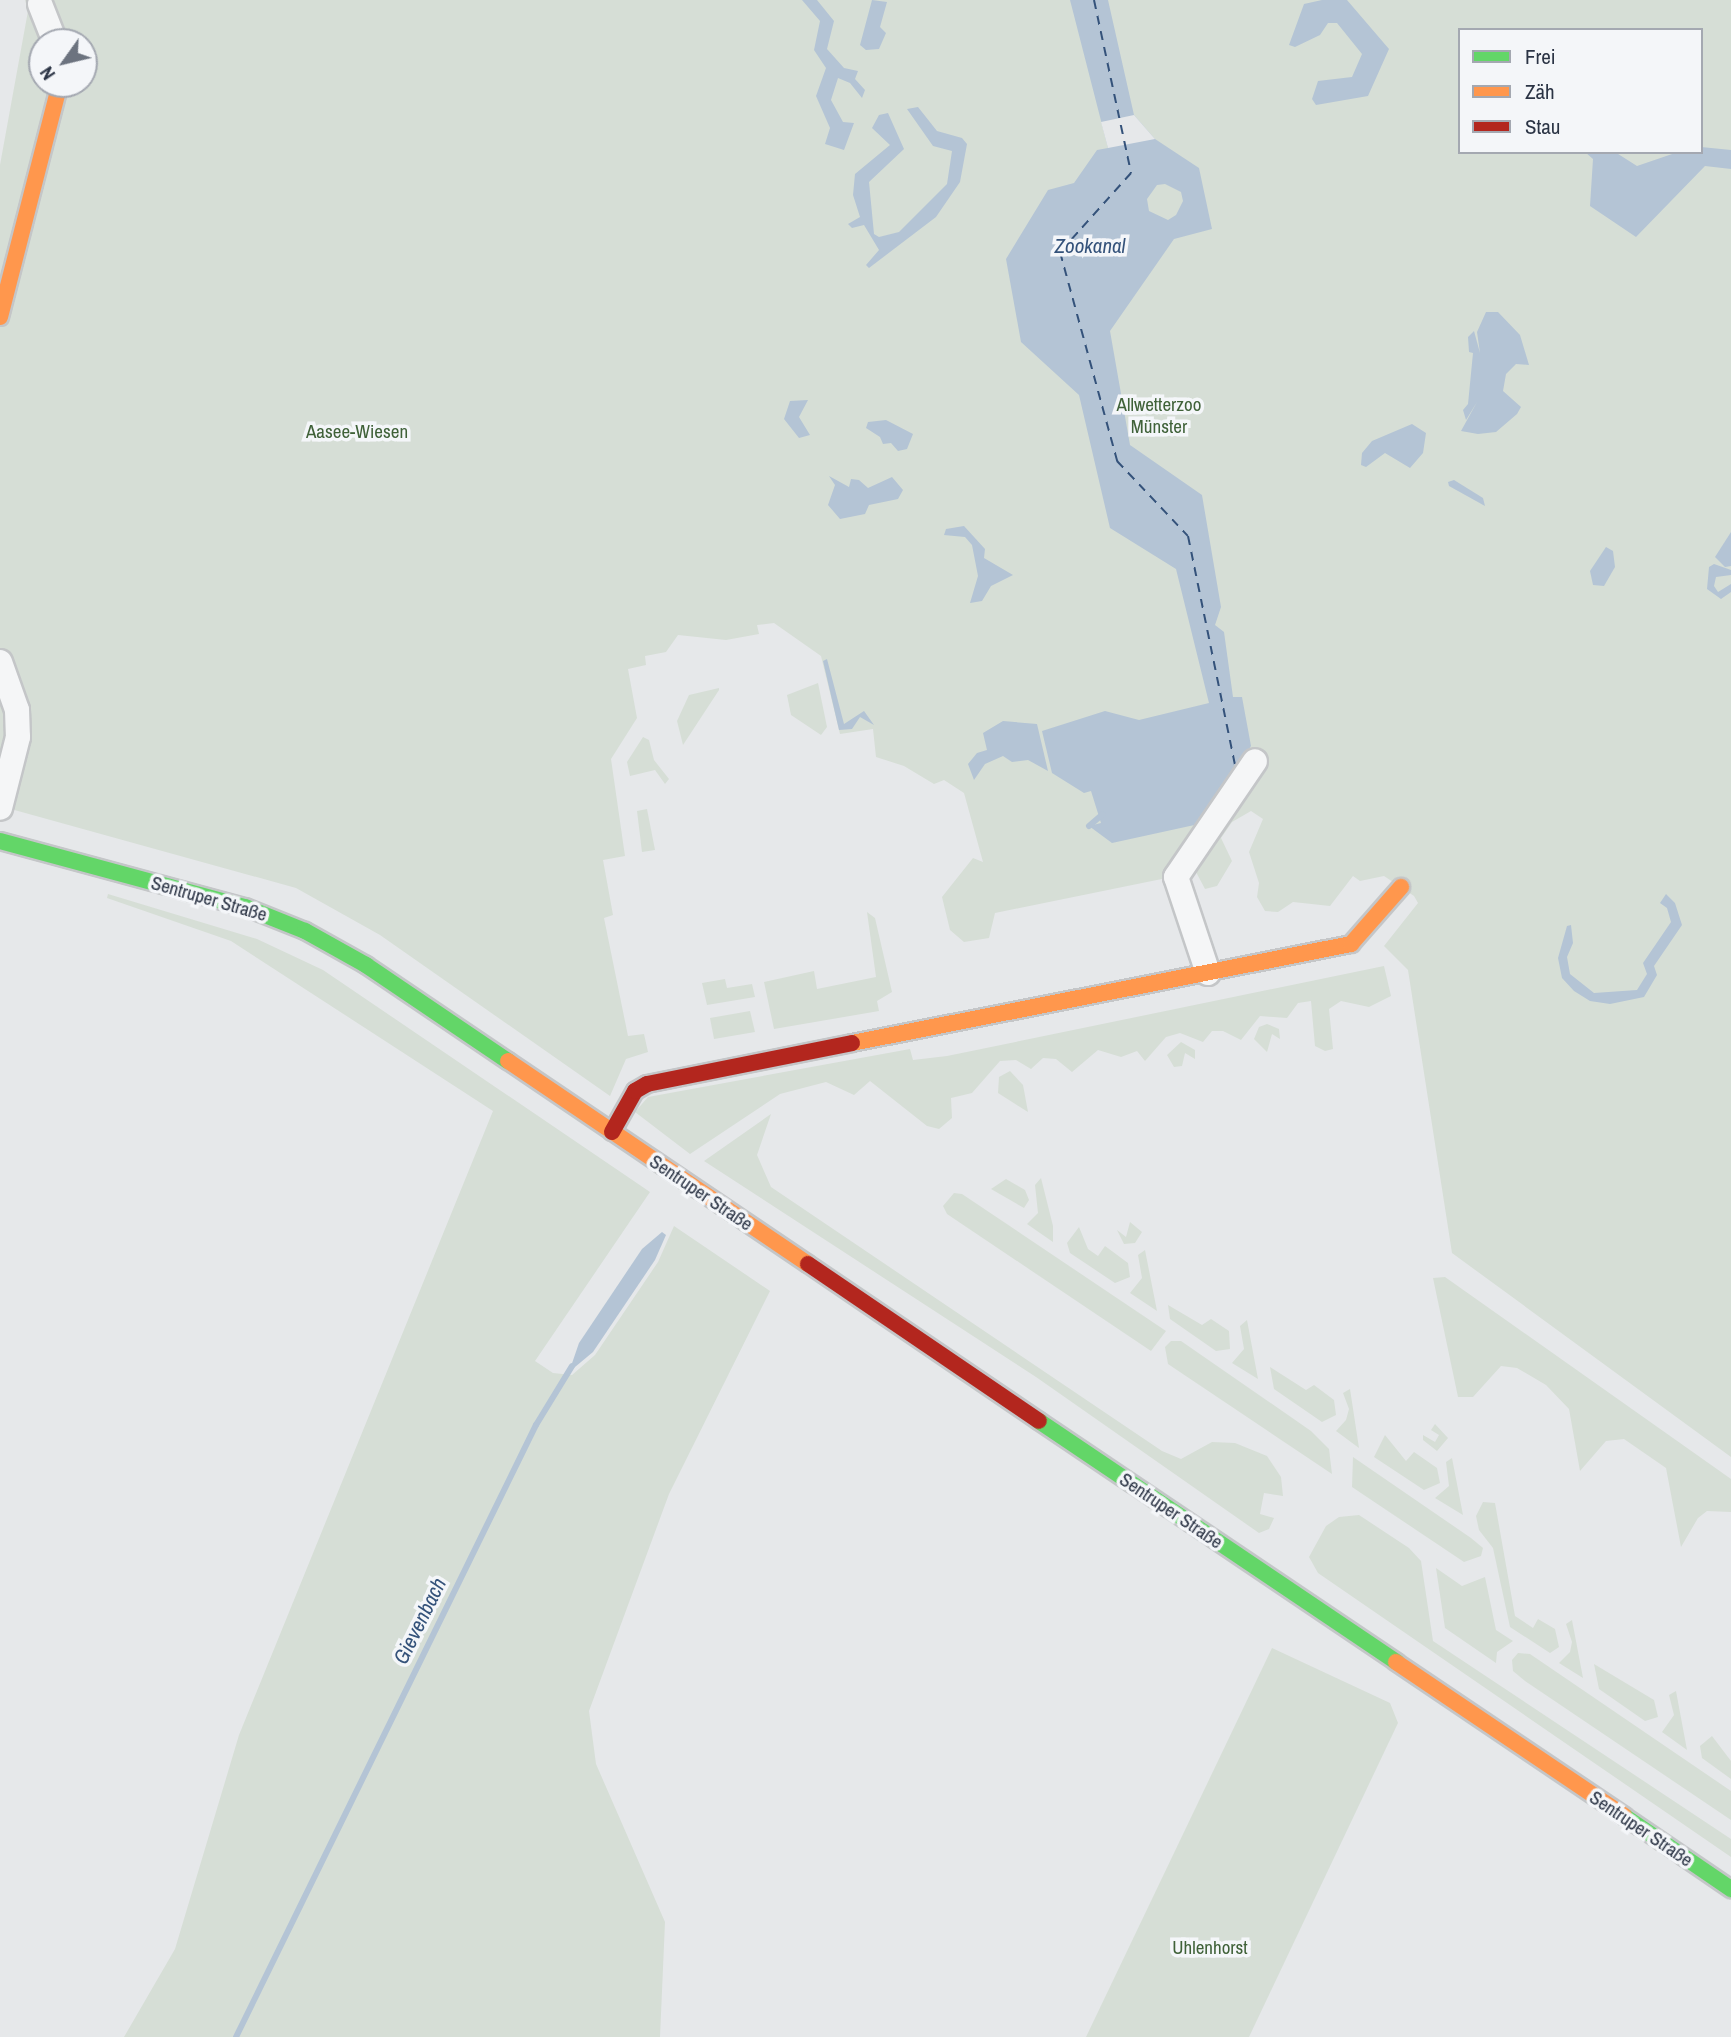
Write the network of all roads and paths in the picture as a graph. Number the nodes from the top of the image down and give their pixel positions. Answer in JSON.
{"nodes":[{"id":1,"x":40,"y":4,"type":"dead end"},
{"id":2,"x":49,"y":28,"type":"edge"},
{"id":3,"x":56,"y":98,"type":"edge"},
{"id":4,"x":0,"y":317,"type":"edge"},
{"id":5,"x":0,"y":662,"type":"edge"},
{"id":6,"x":1255,"y":761,"type":"dead end"},
{"id":7,"x":0,"y":808,"type":"edge"},
{"id":8,"x":0,"y":841,"type":"edge"},
{"id":9,"x":1401,"y":887,"type":"dead end"},
{"id":10,"x":1208,"y":973,"type":"junction"},
{"id":11,"x":612,"y":1132,"type":"junction"},
{"id":12,"x":1731,"y":1889,"type":"edge"}],
"edges":[{"from":1,"to":2,"type":"street"},
{"from":3,"to":4,"type":"street"},
{"from":5,"to":7,"type":"street"},
{"from":6,"to":10,"type":"street"},
{"from":8,"to":11,"type":"street","name":"Sentruper Straße"},
{"from":9,"to":10,"type":"street"},
{"from":10,"to":11,"type":"street"},
{"from":11,"to":12,"type":"street","name":"Sentruper Straße"}]}
